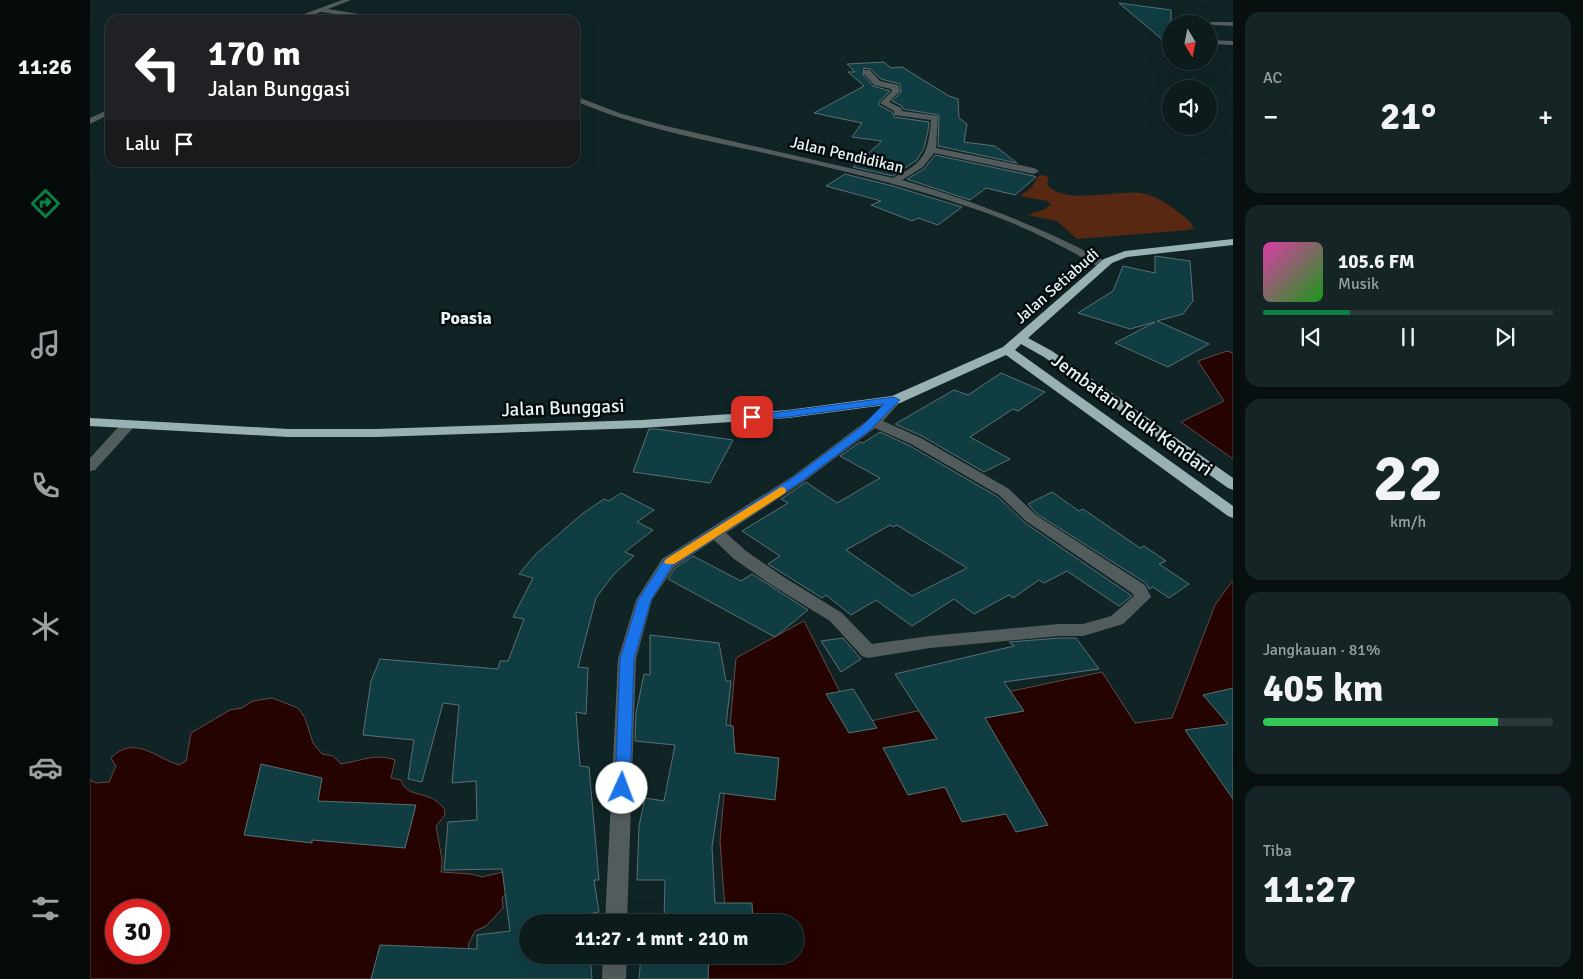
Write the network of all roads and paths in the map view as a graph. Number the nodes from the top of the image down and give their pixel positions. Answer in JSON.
{"nodes":[{"id":1,"x":348,"y":0,"type":"edge"},
{"id":2,"x":321,"y":10,"type":"junction"},
{"id":3,"x":306,"y":15,"type":"edge"},
{"id":4,"x":356,"y":15,"type":"edge"},
{"id":5,"x":1218,"y":23,"type":"edge"},
{"id":6,"x":1233,"y":24,"type":"edge"},
{"id":7,"x":1218,"y":42,"type":"edge"},
{"id":8,"x":1233,"y":42,"type":"edge"},
{"id":9,"x":867,"y":72,"type":"dead end"},
{"id":10,"x":580,"y":100,"type":"edge"},
{"id":11,"x":105,"y":114,"type":"edge"},
{"id":12,"x":90,"y":121,"type":"edge"},
{"id":13,"x":932,"y":150,"type":"junction"},
{"id":14,"x":1034,"y":171,"type":"dead end"},
{"id":15,"x":894,"y":181,"type":"junction"},
{"id":16,"x":1233,"y":242,"type":"edge"},
{"id":17,"x":1104,"y":264,"type":"junction"},
{"id":18,"x":1021,"y":339,"type":"junction"},
{"id":19,"x":1007,"y":350,"type":"junction"},
{"id":20,"x":894,"y":400,"type":"junction"},
{"id":21,"x":90,"y":422,"type":"edge"},
{"id":22,"x":874,"y":422,"type":"junction"},
{"id":23,"x":128,"y":425,"type":"junction"},
{"id":24,"x":90,"y":467,"type":"edge"},
{"id":25,"x":1233,"y":485,"type":"edge"},
{"id":26,"x":1233,"y":513,"type":"edge"},
{"id":27,"x":716,"y":533,"type":"junction"},
{"id":28,"x":616,"y":914,"type":"edge"},
{"id":29,"x":615,"y":964,"type":"edge"},
{"id":30,"x":614,"y":979,"type":"edge"}],
"edges":[{"from":1,"to":2,"type":"street"},
{"from":2,"to":3,"type":"street"},
{"from":2,"to":4,"type":"street"},
{"from":5,"to":6,"type":"street"},
{"from":7,"to":8,"type":"street"},
{"from":9,"to":13,"type":"street"},
{"from":10,"to":15,"type":"street","name":"Jalan Pendidikan"},
{"from":11,"to":12,"type":"street"},
{"from":13,"to":14,"type":"street"},
{"from":13,"to":15,"type":"street"},
{"from":15,"to":17,"type":"street","name":"Jalan Pendidikan"},
{"from":16,"to":17,"type":"highway","name":"Jalan Setiabudi"},
{"from":17,"to":18,"type":"highway","name":"Jalan Setiabudi"},
{"from":18,"to":19,"type":"highway","name":"Jalan Bunggasi"},
{"from":18,"to":25,"type":"highway","name":"Jembatan Teluk Kendari"},
{"from":19,"to":20,"type":"highway","name":"Jalan Bunggasi"},
{"from":19,"to":26,"type":"highway","name":"Jembatan Teluk Kendari"},
{"from":20,"to":22,"type":"street"},
{"from":20,"to":23,"type":"highway","name":"Jalan Bunggasi"},
{"from":21,"to":23,"type":"highway","name":"Jalan Bunggasi"},
{"from":22,"to":27,"type":"street"},
{"from":22,"to":27,"type":"street"},
{"from":23,"to":24,"type":"street"},
{"from":27,"to":28,"type":"street"},
{"from":29,"to":30,"type":"street"}]}
